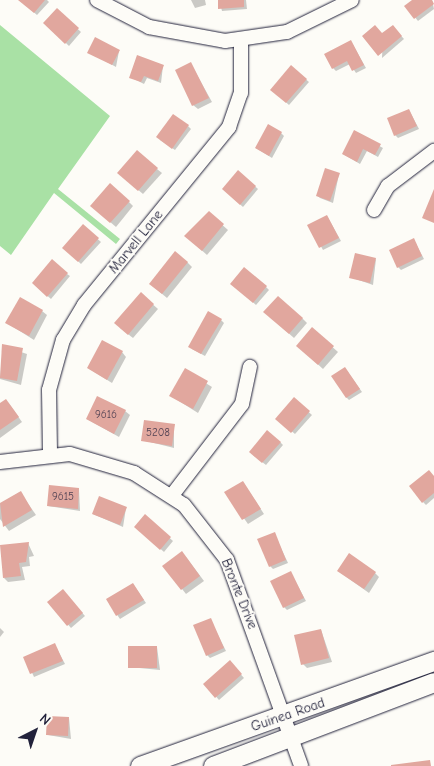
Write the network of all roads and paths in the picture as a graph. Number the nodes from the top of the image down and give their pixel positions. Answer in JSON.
{"nodes":[{"id":1,"x":97,"y":0,"type":"edge"},
{"id":2,"x":352,"y":0,"type":"edge"},
{"id":3,"x":241,"y":40,"type":"junction"},
{"id":4,"x":434,"y":151,"type":"edge"},
{"id":5,"x":374,"y":210,"type":"dead end"},
{"id":6,"x":250,"y":367,"type":"dead end"},
{"id":7,"x":50,"y":453,"type":"junction"},
{"id":8,"x":0,"y":462,"type":"edge"},
{"id":9,"x":173,"y":494,"type":"junction"},
{"id":10,"x":434,"y":661,"type":"edge"},
{"id":11,"x":434,"y":682,"type":"edge"},
{"id":12,"x":283,"y":716,"type":"junction"},
{"id":13,"x":292,"y":738,"type":"junction"},
{"id":14,"x":140,"y":766,"type":"edge"},
{"id":15,"x":213,"y":766,"type":"edge"},
{"id":16,"x":301,"y":766,"type":"edge"}],
"edges":[{"from":1,"to":3,"type":"street"},
{"from":2,"to":3,"type":"street"},
{"from":3,"to":7,"type":"street","name":"Marvell Lane"},
{"from":4,"to":5,"type":"street"},
{"from":6,"to":9,"type":"street"},
{"from":7,"to":8,"type":"street","name":"Bronte Drive"},
{"from":7,"to":9,"type":"street","name":"Bronte Drive"},
{"from":9,"to":12,"type":"street","name":"Bronte Drive"},
{"from":10,"to":12,"type":"main road","name":"Guinea Road"},
{"from":11,"to":13,"type":"main road","name":"Guinea Road"},
{"from":12,"to":13,"type":"street","name":"Bronte Drive"},
{"from":12,"to":14,"type":"main road","name":"Guinea Road"},
{"from":13,"to":15,"type":"main road","name":"Guinea Road"},
{"from":13,"to":16,"type":"street","name":"Bronte Drive"}]}
